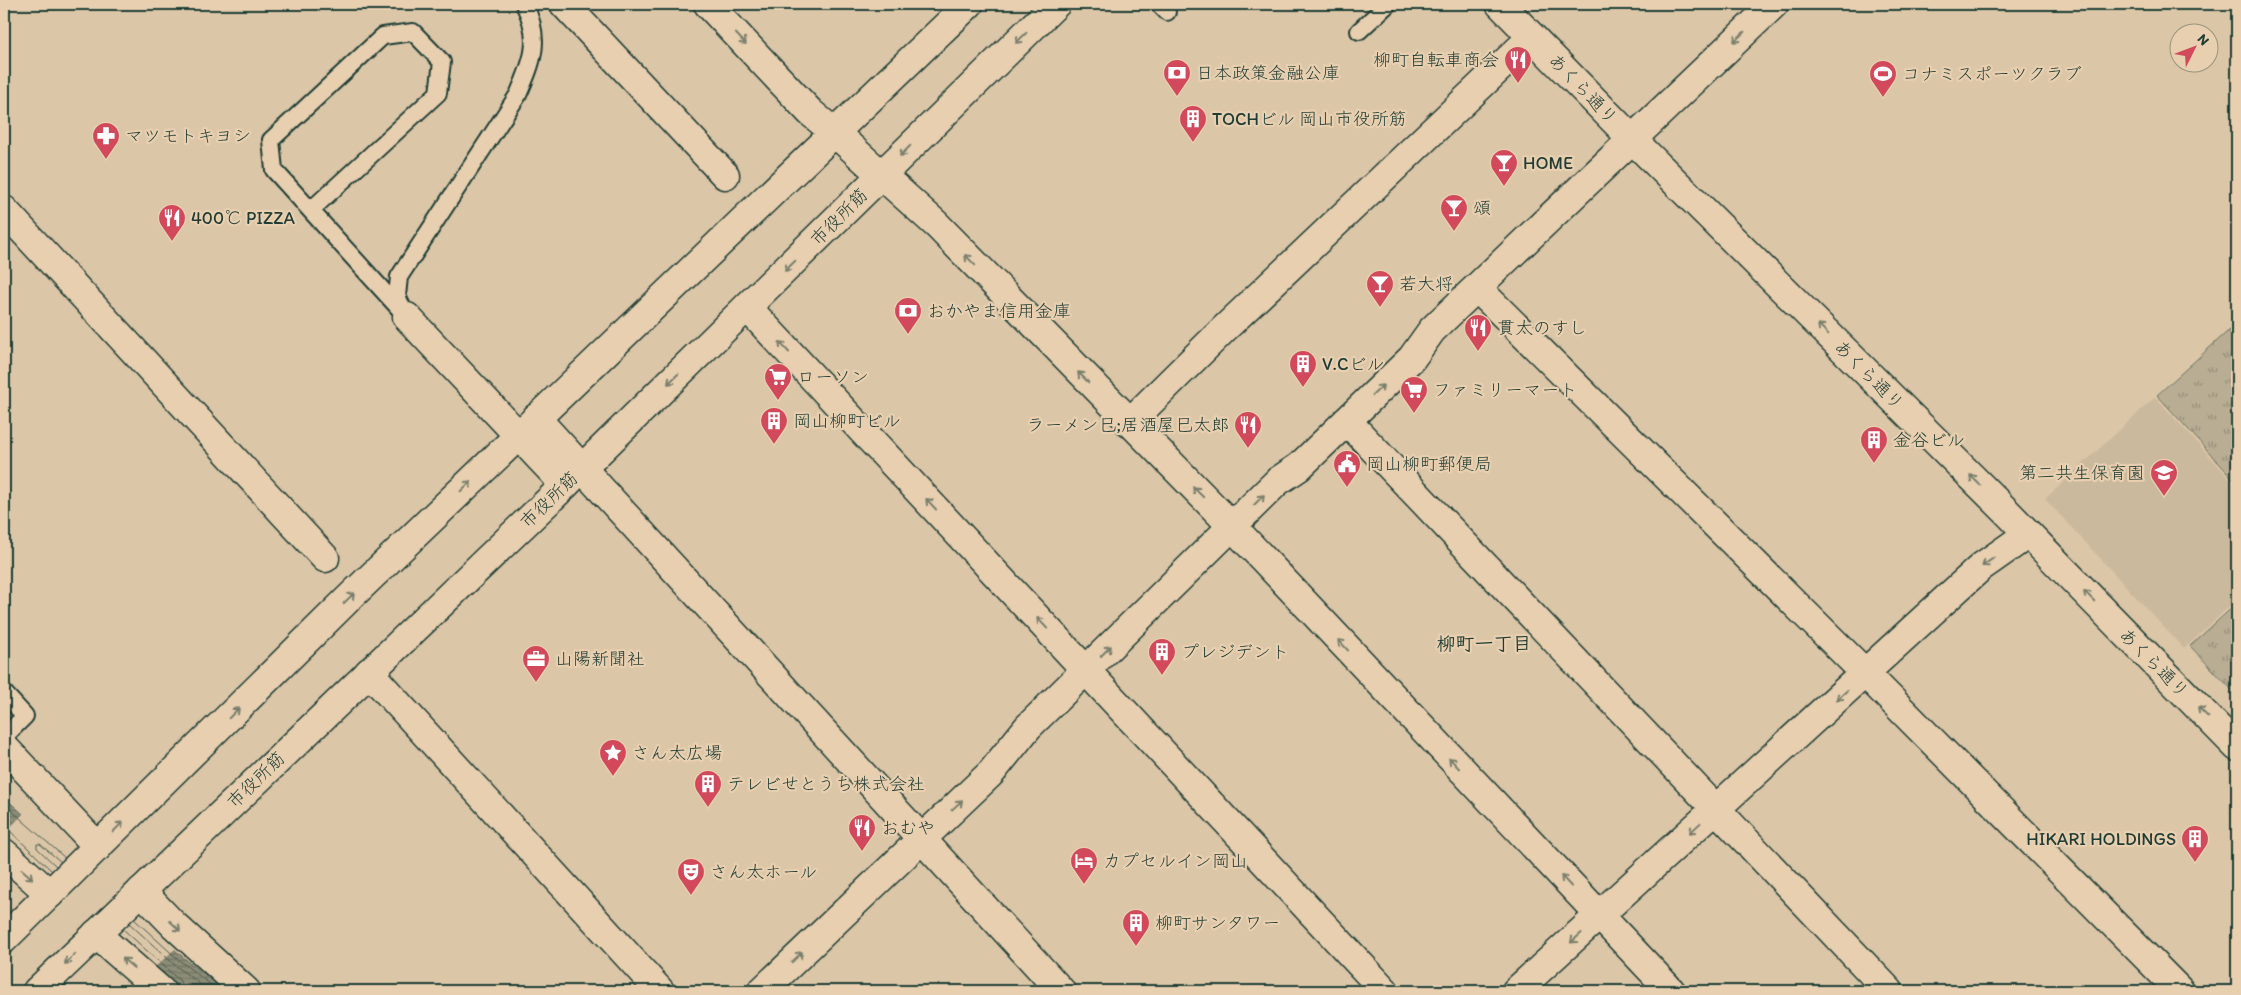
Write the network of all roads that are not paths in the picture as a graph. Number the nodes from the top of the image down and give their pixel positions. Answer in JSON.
{"nodes":[{"id":1,"x":524,"y":4,"type":"edge"},
{"id":2,"x":564,"y":4,"type":"edge"},
{"id":3,"x":708,"y":4,"type":"edge"},
{"id":4,"x":969,"y":4,"type":"edge"},
{"id":5,"x":1056,"y":4,"type":"edge"},
{"id":6,"x":1388,"y":4,"type":"edge"},
{"id":7,"x":1500,"y":4,"type":"edge"},
{"id":8,"x":1774,"y":4,"type":"edge"},
{"id":9,"x":1360,"y":31,"type":"dead end"},
{"id":10,"x":1532,"y":37,"type":"junction"},
{"id":11,"x":834,"y":133,"type":"junction"},
{"id":12,"x":1633,"y":140,"type":"junction"},
{"id":13,"x":726,"y":175,"type":"dead end"},
{"id":14,"x":881,"y":175,"type":"junction"},
{"id":15,"x":4,"y":210,"type":"edge"},
{"id":16,"x":311,"y":210,"type":"junction"},
{"id":17,"x":1477,"y":288,"type":"junction"},
{"id":18,"x":747,"y":307,"type":"junction"},
{"id":19,"x":407,"y":317,"type":"junction"},
{"id":20,"x":1348,"y":421,"type":"junction"},
{"id":21,"x":1129,"y":423,"type":"junction"},
{"id":22,"x":527,"y":427,"type":"junction"},
{"id":23,"x":573,"y":477,"type":"junction"},
{"id":24,"x":1232,"y":526,"type":"junction"},
{"id":25,"x":2028,"y":534,"type":"junction"},
{"id":26,"x":325,"y":558,"type":"dead end"},
{"id":27,"x":1087,"y":671,"type":"junction"},
{"id":28,"x":369,"y":672,"type":"junction"},
{"id":29,"x":1866,"y":674,"type":"junction"},
{"id":30,"x":4,"y":693,"type":"edge"},
{"id":31,"x":4,"y":737,"type":"edge"},
{"id":32,"x":4,"y":747,"type":"edge"},
{"id":33,"x":2237,"y":747,"type":"edge"},
{"id":34,"x":1716,"y":808,"type":"junction"},
{"id":35,"x":921,"y":838,"type":"junction"},
{"id":36,"x":4,"y":854,"type":"edge"},
{"id":37,"x":90,"y":854,"type":"junction"},
{"id":38,"x":54,"y":889,"type":"junction"},
{"id":39,"x":135,"y":897,"type":"junction"},
{"id":40,"x":1599,"y":917,"type":"junction"},
{"id":41,"x":100,"y":931,"type":"junction"},
{"id":42,"x":4,"y":939,"type":"edge"},
{"id":43,"x":37,"y":991,"type":"edge"},
{"id":44,"x":160,"y":991,"type":"edge"},
{"id":45,"x":246,"y":991,"type":"edge"},
{"id":46,"x":660,"y":991,"type":"edge"},
{"id":47,"x":762,"y":991,"type":"edge"},
{"id":48,"x":1062,"y":991,"type":"edge"},
{"id":49,"x":1385,"y":991,"type":"edge"},
{"id":50,"x":1516,"y":991,"type":"edge"},
{"id":51,"x":1671,"y":991,"type":"edge"},
{"id":52,"x":1889,"y":991,"type":"edge"},
{"id":53,"x":2180,"y":991,"type":"edge"}],
"edges":[{"from":1,"to":19,"type":"lane"},
{"from":2,"to":13,"type":"street"},
{"from":3,"to":11,"type":"street","one_way":true},
{"from":4,"to":11,"type":"street"},
{"from":5,"to":14,"type":"street","name":"市役所筋","one_way":true},
{"from":6,"to":9,"type":"lane"},
{"from":7,"to":10,"type":"street","name":"あくら通り"},
{"from":8,"to":12,"type":"street","one_way":true},
{"from":10,"to":12,"type":"street","name":"あくら通り"},
{"from":10,"to":21,"type":"street"},
{"from":11,"to":14,"type":"street"},
{"from":11,"to":22,"type":"street"},
{"from":12,"to":17,"type":"street"},
{"from":25,"to":12,"type":"street","name":"あくら通り","one_way":true},
{"from":14,"to":18,"type":"street","name":"市役所筋","one_way":true},
{"from":21,"to":14,"type":"street","one_way":true},
{"from":15,"to":26,"type":"street"},
{"from":16,"to":16,"type":"lane"},
{"from":16,"to":19,"type":"lane"},
{"from":20,"to":17,"type":"street","one_way":true},
{"from":17,"to":29,"type":"street"},
{"from":18,"to":23,"type":"street","name":"市役所筋","one_way":true},
{"from":27,"to":18,"type":"street","one_way":true},
{"from":19,"to":22,"type":"street"},
{"from":24,"to":20,"type":"street","one_way":true},
{"from":20,"to":34,"type":"street"},
{"from":24,"to":21,"type":"street","one_way":true},
{"from":22,"to":23,"type":"street"},
{"from":37,"to":22,"type":"street","one_way":true},
{"from":23,"to":28,"type":"street","name":"市役所筋"},
{"from":23,"to":35,"type":"street"},
{"from":27,"to":24,"type":"street","one_way":true},
{"from":40,"to":24,"type":"street","one_way":true},
{"from":25,"to":29,"type":"street","one_way":true},
{"from":33,"to":25,"type":"street","name":"あくら通り","one_way":true},
{"from":35,"to":27,"type":"street","one_way":true},
{"from":27,"to":49,"type":"street"},
{"from":28,"to":39,"type":"street","name":"市役所筋"},
{"from":28,"to":46,"type":"street"},
{"from":29,"to":34,"type":"street","one_way":true},
{"from":29,"to":53,"type":"street"},
{"from":30,"to":31,"type":"lane"},
{"from":32,"to":37,"type":"street"},
{"from":34,"to":40,"type":"street","one_way":true},
{"from":34,"to":52,"type":"street"},
{"from":47,"to":35,"type":"street","one_way":true},
{"from":35,"to":48,"type":"street"},
{"from":36,"to":38,"type":"street","one_way":true},
{"from":37,"to":38,"type":"street"},
{"from":38,"to":42,"type":"street"},
{"from":39,"to":41,"type":"street","name":"市役所筋"},
{"from":39,"to":45,"type":"street","one_way":true},
{"from":40,"to":50,"type":"street","one_way":true},
{"from":40,"to":51,"type":"street"},
{"from":41,"to":43,"type":"street","name":"市役所筋","one_way":true},
{"from":44,"to":41,"type":"street","one_way":true}]}
